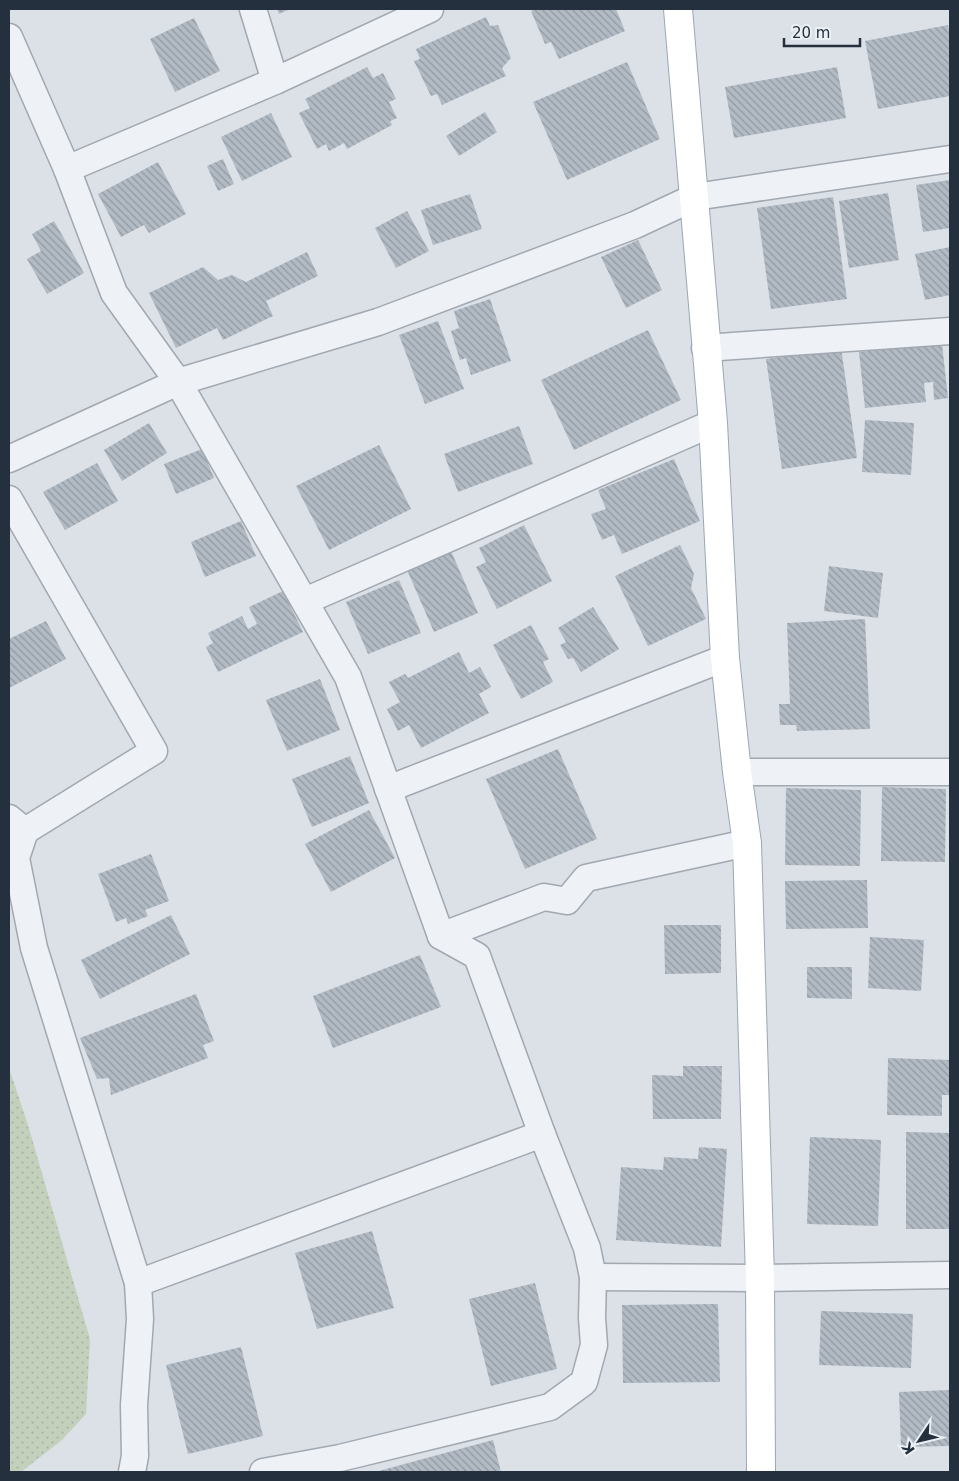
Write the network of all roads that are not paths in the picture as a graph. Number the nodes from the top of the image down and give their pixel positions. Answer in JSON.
{"nodes":[{"id":1,"x":253,"y":9,"type":"edge"},
{"id":2,"x":430,"y":9,"type":"edge"},
{"id":3,"x":678,"y":9,"type":"edge"},
{"id":4,"x":9,"y":37,"type":"edge"},
{"id":5,"x":275,"y":81,"type":"junction"},
{"id":6,"x":950,"y":159,"type":"edge"},
{"id":7,"x":67,"y":169,"type":"junction"},
{"id":8,"x":695,"y":197,"type":"junction"},
{"id":9,"x":950,"y":331,"type":"edge"},
{"id":10,"x":705,"y":348,"type":"junction"},
{"id":11,"x":178,"y":382,"type":"junction"},
{"id":12,"x":713,"y":423,"type":"junction"},
{"id":13,"x":9,"y":459,"type":"edge"},
{"id":14,"x":9,"y":498,"type":"edge"},
{"id":15,"x":305,"y":601,"type":"junction"},
{"id":16,"x":726,"y":658,"type":"junction"},
{"id":17,"x":737,"y":772,"type":"junction"},
{"id":18,"x":950,"y":772,"type":"edge"},
{"id":19,"x":388,"y":789,"type":"junction"},
{"id":20,"x":17,"y":825,"type":"edge"},
{"id":21,"x":748,"y":844,"type":"junction"},
{"id":22,"x":442,"y":936,"type":"junction"},
{"id":23,"x":542,"y":1134,"type":"junction"},
{"id":24,"x":950,"y":1275,"type":"edge"},
{"id":25,"x":593,"y":1277,"type":"junction"},
{"id":26,"x":760,"y":1278,"type":"junction"},
{"id":27,"x":138,"y":1283,"type":"junction"},
{"id":28,"x":132,"y":1472,"type":"edge"},
{"id":29,"x":263,"y":1472,"type":"edge"},
{"id":30,"x":760,"y":1472,"type":"edge"}],
"edges":[{"from":1,"to":5,"type":"street"},
{"from":2,"to":5,"type":"street"},
{"from":3,"to":8,"type":"main road"},
{"from":4,"to":7,"type":"street"},
{"from":5,"to":7,"type":"street"},
{"from":6,"to":8,"type":"street"},
{"from":7,"to":11,"type":"street"},
{"from":8,"to":10,"type":"main road"},
{"from":8,"to":11,"type":"street"},
{"from":9,"to":10,"type":"street"},
{"from":10,"to":12,"type":"main road"},
{"from":11,"to":13,"type":"street"},
{"from":11,"to":15,"type":"street"},
{"from":12,"to":15,"type":"street"},
{"from":12,"to":16,"type":"main road"},
{"from":14,"to":20,"type":"street"},
{"from":15,"to":19,"type":"street"},
{"from":16,"to":17,"type":"main road"},
{"from":16,"to":19,"type":"street"},
{"from":17,"to":18,"type":"street"},
{"from":17,"to":21,"type":"main road"},
{"from":19,"to":22,"type":"street"},
{"from":20,"to":27,"type":"street"},
{"from":21,"to":22,"type":"street"},
{"from":21,"to":26,"type":"main road"},
{"from":22,"to":23,"type":"street"},
{"from":23,"to":25,"type":"street"},
{"from":23,"to":27,"type":"street"},
{"from":24,"to":26,"type":"street"},
{"from":25,"to":26,"type":"street"},
{"from":25,"to":29,"type":"street"},
{"from":26,"to":30,"type":"main road"},
{"from":27,"to":28,"type":"street"}]}
